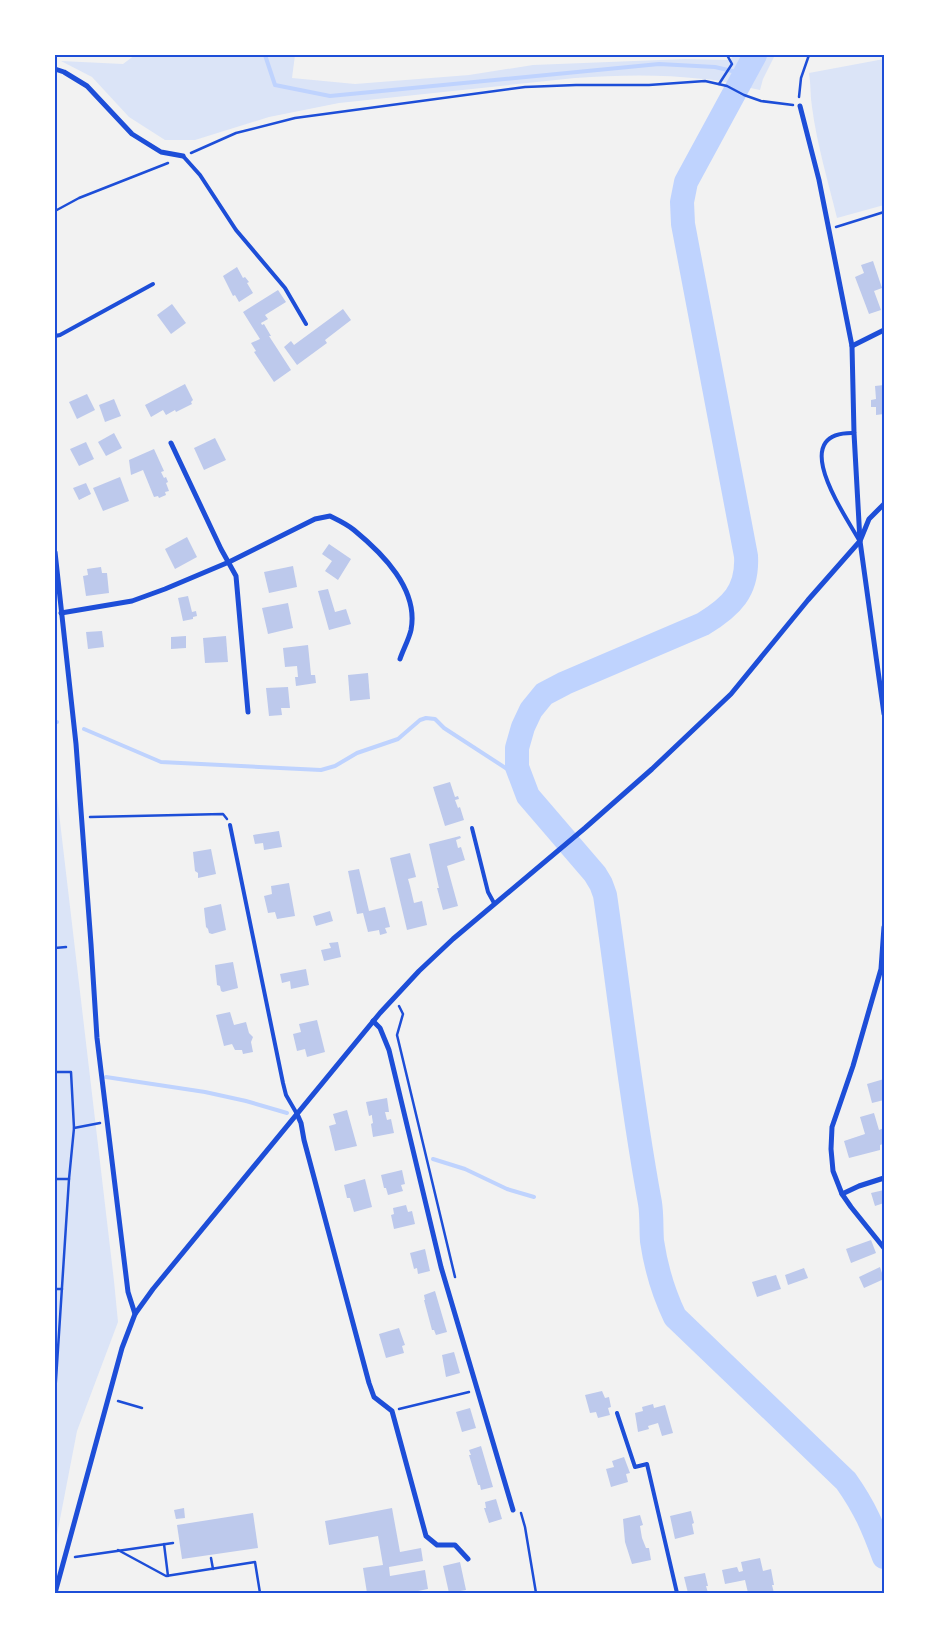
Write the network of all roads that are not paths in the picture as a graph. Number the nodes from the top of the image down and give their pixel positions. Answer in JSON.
{"nodes":[{"id":1,"x":55,"y":69,"type":"edge"},
{"id":2,"x":800,"y":106,"type":"road end"},
{"id":3,"x":184,"y":156,"type":"joint"},
{"id":4,"x":153,"y":284,"type":"dead end"},
{"id":5,"x":306,"y":324,"type":"dead end"},
{"id":6,"x":884,"y":330,"type":"edge"},
{"id":7,"x":55,"y":336,"type":"edge"},
{"id":8,"x":852,"y":346,"type":"junction"},
{"id":9,"x":854,"y":433,"type":"junction"},
{"id":10,"x":171,"y":443,"type":"dead end"},
{"id":11,"x":884,"y":504,"type":"edge"},
{"id":12,"x":860,"y":541,"type":"junction"},
{"id":13,"x":55,"y":552,"type":"edge"},
{"id":14,"x":229,"y":562,"type":"junction"},
{"id":15,"x":61,"y":614,"type":"junction"},
{"id":16,"x":400,"y":659,"type":"dead end"},
{"id":17,"x":248,"y":712,"type":"dead end"},
{"id":18,"x":884,"y":714,"type":"edge"},
{"id":19,"x":230,"y":825,"type":"road end"},
{"id":20,"x":472,"y":828,"type":"dead end"},
{"id":21,"x":494,"y":903,"type":"junction"},
{"id":22,"x":884,"y":927,"type":"edge"},
{"id":23,"x":882,"y":969,"type":"edge"},
{"id":24,"x":373,"y":1021,"type":"junction"},
{"id":25,"x":297,"y":1114,"type":"junction"},
{"id":26,"x":884,"y":1178,"type":"edge"},
{"id":27,"x":842,"y":1194,"type":"junction"},
{"id":28,"x":884,"y":1248,"type":"edge"},
{"id":29,"x":136,"y":1314,"type":"junction"},
{"id":30,"x":617,"y":1413,"type":"dead end"},
{"id":31,"x":513,"y":1510,"type":"dead end"},
{"id":32,"x":468,"y":1559,"type":"dead end"},
{"id":33,"x":55,"y":1593,"type":"edge"},
{"id":34,"x":677,"y":1593,"type":"edge"}],
"edges":[{"from":1,"to":3,"type":"street"},
{"from":2,"to":8,"type":"street"},
{"from":3,"to":5,"type":"lane"},
{"from":4,"to":7,"type":"lane"},
{"from":6,"to":8,"type":"street"},
{"from":8,"to":9,"type":"street"},
{"from":9,"to":12,"type":"street"},
{"from":9,"to":12,"type":"lane"},
{"from":10,"to":14,"type":"street"},
{"from":11,"to":12,"type":"street"},
{"from":12,"to":18,"type":"street"},
{"from":12,"to":21,"type":"street"},
{"from":13,"to":15,"type":"street"},
{"from":14,"to":15,"type":"street"},
{"from":14,"to":16,"type":"street"},
{"from":14,"to":17,"type":"street"},
{"from":15,"to":29,"type":"street"},
{"from":19,"to":25,"type":"lane"},
{"from":20,"to":21,"type":"lane"},
{"from":21,"to":24,"type":"street"},
{"from":22,"to":23,"type":"street"},
{"from":23,"to":27,"type":"street"},
{"from":24,"to":25,"type":"street"},
{"from":24,"to":31,"type":"street"},
{"from":25,"to":29,"type":"street"},
{"from":25,"to":32,"type":"street"},
{"from":26,"to":27,"type":"street"},
{"from":27,"to":28,"type":"street"},
{"from":29,"to":33,"type":"street"},
{"from":30,"to":34,"type":"lane"}]}
